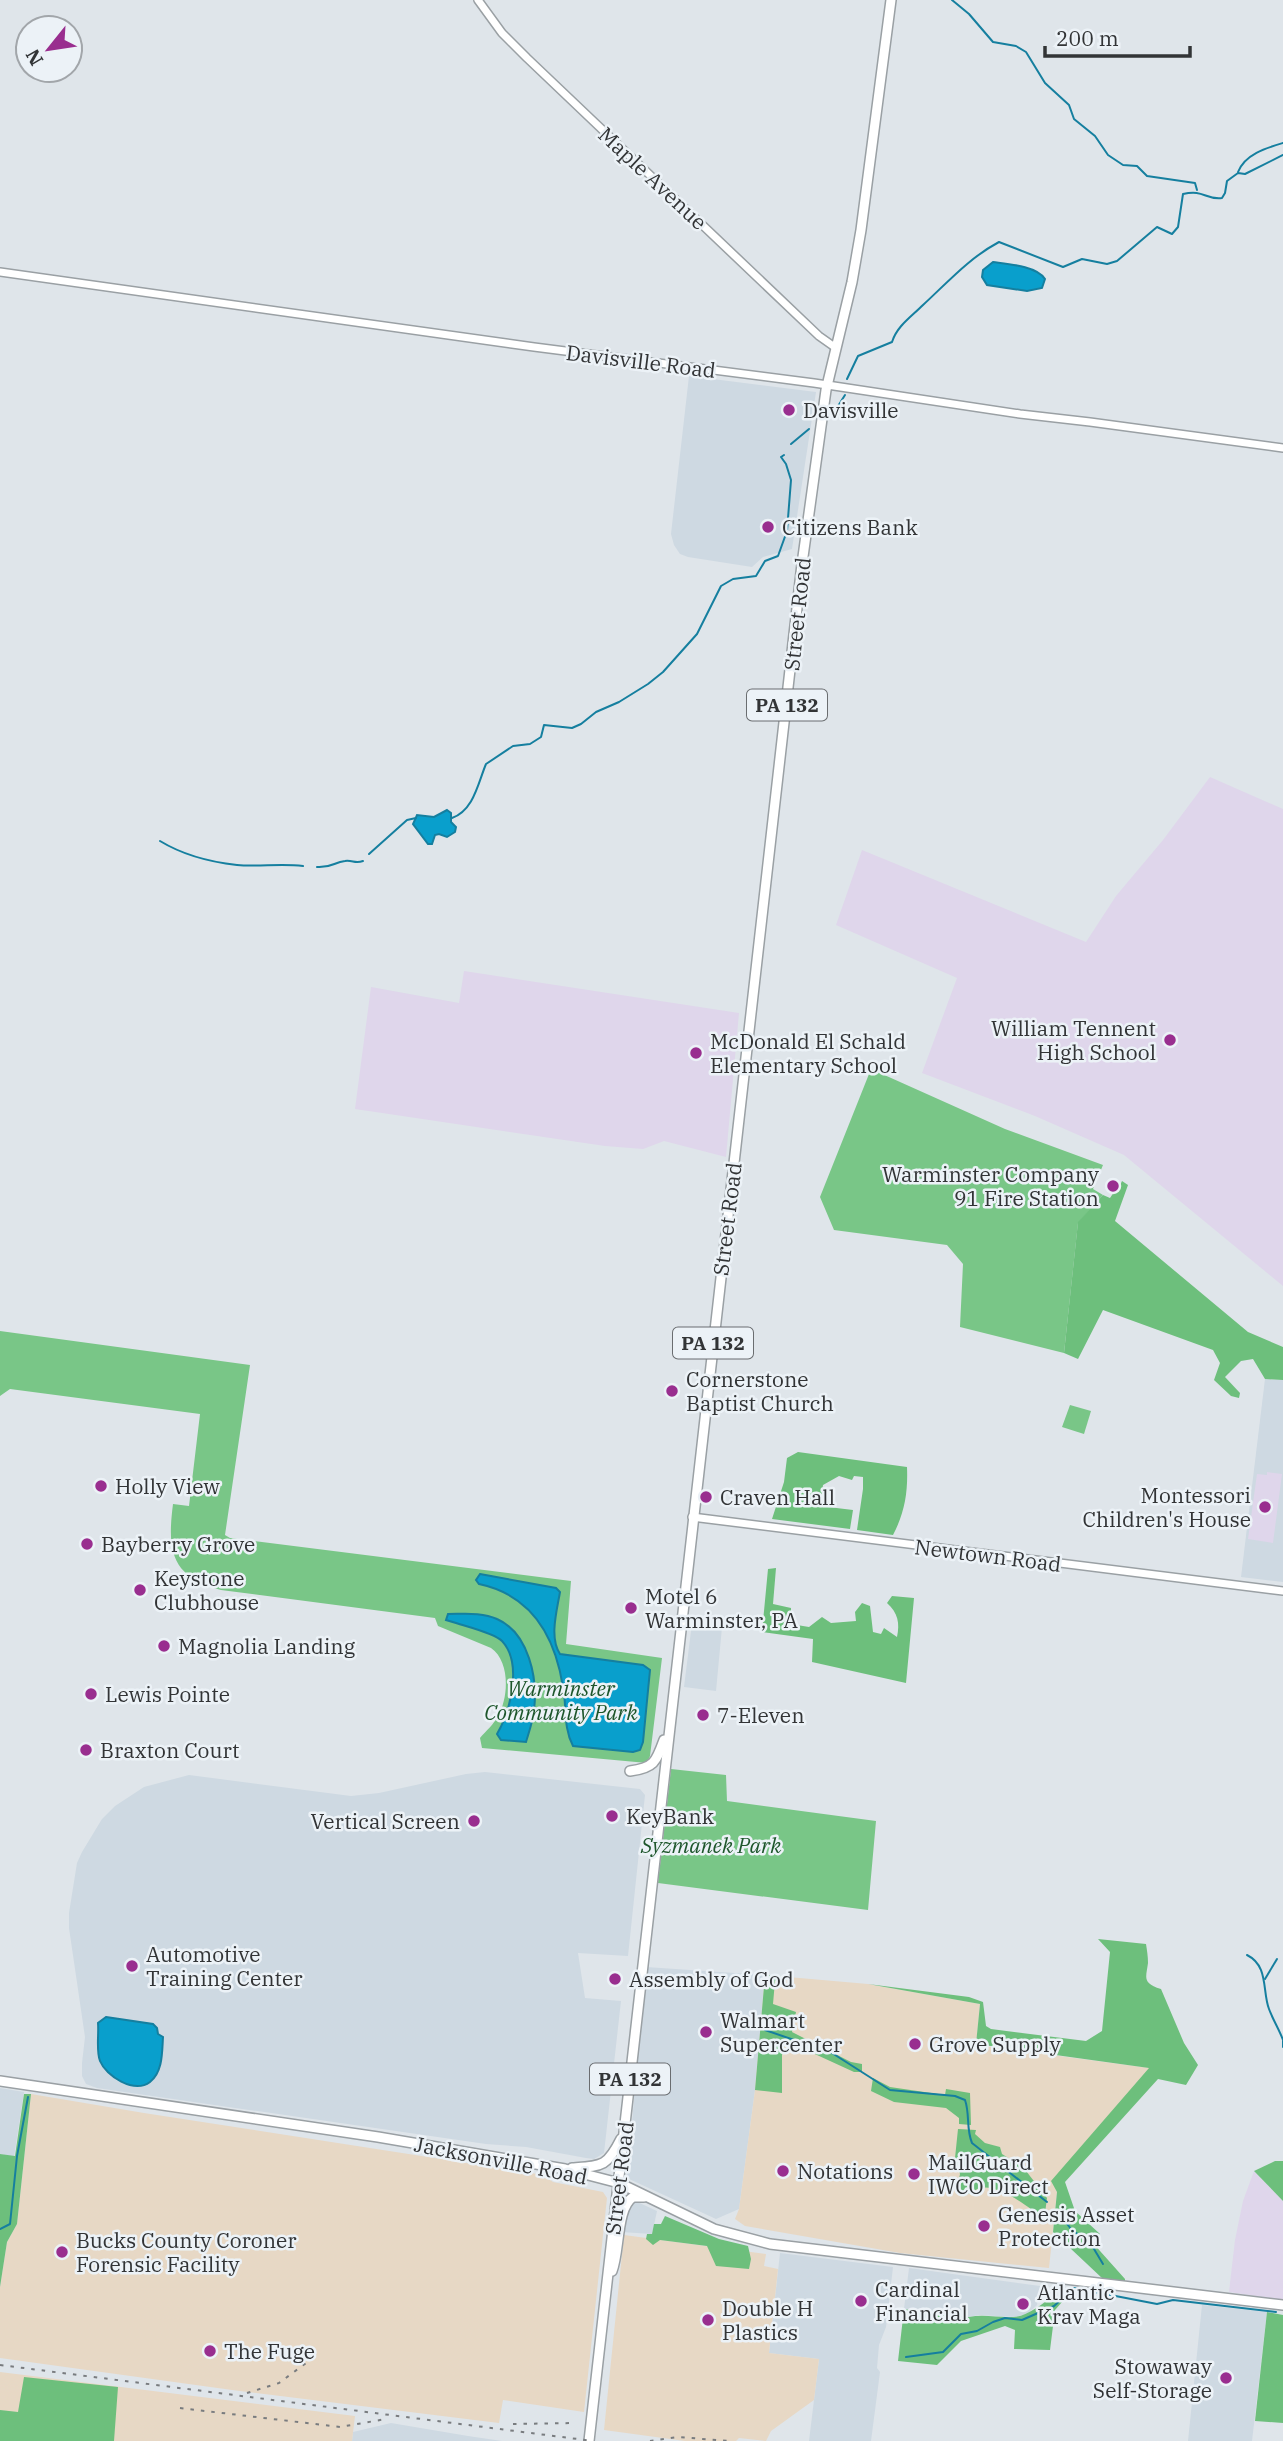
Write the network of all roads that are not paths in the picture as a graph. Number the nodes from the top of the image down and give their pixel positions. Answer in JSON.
{"nodes":[{"id":1,"x":478,"y":0,"type":"edge"},
{"id":2,"x":891,"y":0,"type":"edge"},
{"id":3,"x":0,"y":271,"type":"edge"},
{"id":4,"x":836,"y":348,"type":"junction"},
{"id":5,"x":827,"y":385,"type":"junction"},
{"id":6,"x":1283,"y":449,"type":"edge"},
{"id":7,"x":692,"y":1517,"type":"junction"},
{"id":8,"x":1283,"y":1591,"type":"edge"},
{"id":9,"x":669,"y":1725,"type":"junction"},
{"id":10,"x":630,"y":1771,"type":"dead end"},
{"id":11,"x":0,"y":2081,"type":"edge"},
{"id":12,"x":624,"y":2131,"type":"junction"},
{"id":13,"x":565,"y":2169,"type":"junction"},
{"id":14,"x":618,"y":2183,"type":"junction"},
{"id":15,"x":647,"y":2197,"type":"junction"},
{"id":16,"x":608,"y":2279,"type":"junction"},
{"id":17,"x":1283,"y":2305,"type":"edge"},
{"id":18,"x":589,"y":2441,"type":"edge"}],
"edges":[{"from":1,"to":4,"type":"street","name":"Maple Avenue"},
{"from":2,"to":4,"type":"main road","name":"Street Road","number":"PA 132"},
{"from":3,"to":5,"type":"street","name":"Davisville Road"},
{"from":4,"to":5,"type":"main road","name":"Street Road","number":"PA 132"},
{"from":5,"to":6,"type":"street","name":"Davisville Road"},
{"from":5,"to":7,"type":"main road","name":"Street Road","number":"PA 132"},
{"from":7,"to":8,"type":"street","name":"Newtown Road"},
{"from":7,"to":9,"type":"main road","name":"Street Road","number":"PA 132"},
{"from":9,"to":10,"type":"main road"},
{"from":9,"to":12,"type":"main road","name":"Street Road","number":"PA 132"},
{"from":11,"to":13,"type":"main road","name":"Jacksonville Road"},
{"from":12,"to":13,"type":"main road"},
{"from":12,"to":14,"type":"main road","name":"Street Road","number":"PA 132"},
{"from":13,"to":14,"type":"main road","name":"Jacksonville Road"},
{"from":14,"to":15,"type":"main road","name":"Jacksonville Road"},
{"from":14,"to":16,"type":"main road","name":"Street Road","number":"PA 132"},
{"from":15,"to":16,"type":"main road"},
{"from":15,"to":17,"type":"main road","name":"Jacksonville Road"},
{"from":16,"to":18,"type":"main road","name":"Street Road","number":"PA 132"}]}
